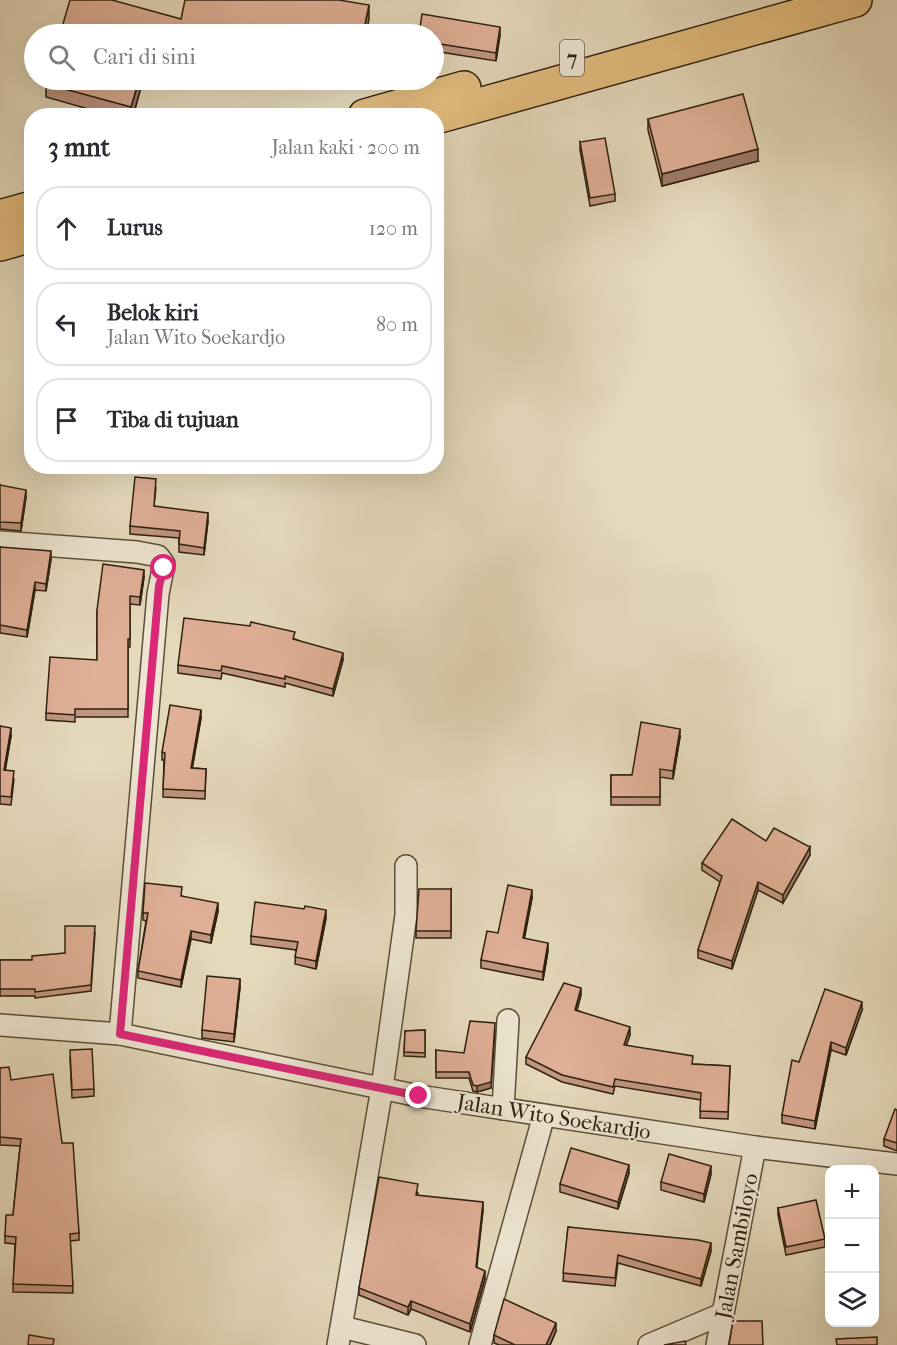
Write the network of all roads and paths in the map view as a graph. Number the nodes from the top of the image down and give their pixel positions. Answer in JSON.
{"nodes":[{"id":1,"x":780,"y":0,"type":"edge"},
{"id":2,"x":855,"y":0,"type":"edge"},
{"id":3,"x":394,"y":108,"type":"edge"},
{"id":4,"x":444,"y":115,"type":"edge"},
{"id":5,"x":24,"y":210,"type":"edge"},
{"id":6,"x":0,"y":217,"type":"edge"},
{"id":7,"x":24,"y":237,"type":"edge"},
{"id":8,"x":0,"y":244,"type":"edge"},
{"id":9,"x":0,"y":542,"type":"edge"},
{"id":10,"x":406,"y":866,"type":"dead end"},
{"id":11,"x":508,"y":1020,"type":"dead end"},
{"id":12,"x":0,"y":1025,"type":"edge"},
{"id":13,"x":120,"y":1034,"type":"junction"},
{"id":14,"x":382,"y":1088,"type":"junction"},
{"id":15,"x":503,"y":1109,"type":"junction"},
{"id":16,"x":544,"y":1115,"type":"junction"},
{"id":17,"x":755,"y":1147,"type":"junction"},
{"id":18,"x":897,"y":1164,"type":"edge"},
{"id":19,"x":722,"y":1314,"type":"junction"},
{"id":20,"x":340,"y":1336,"type":"edge"},
{"id":21,"x":415,"y":1345,"type":"edge"},
{"id":22,"x":480,"y":1345,"type":"edge"},
{"id":23,"x":649,"y":1345,"type":"edge"},
{"id":24,"x":717,"y":1345,"type":"edge"}],
"edges":[{"from":1,"to":3,"type":"highway","number":"7"},
{"from":2,"to":4,"type":"highway"},
{"from":5,"to":6,"type":"highway"},
{"from":7,"to":8,"type":"highway"},
{"from":9,"to":13,"type":"street"},
{"from":10,"to":14,"type":"street"},
{"from":11,"to":15,"type":"street"},
{"from":12,"to":13,"type":"street","name":"Jalan Wito Soekardjo"},
{"from":13,"to":14,"type":"street","name":"Jalan Wito Soekardjo"},
{"from":14,"to":15,"type":"street","name":"Jalan Wito Soekardjo"},
{"from":14,"to":20,"type":"street"},
{"from":15,"to":16,"type":"street","name":"Jalan Wito Soekardjo"},
{"from":16,"to":17,"type":"street","name":"Jalan Wito Soekardjo"},
{"from":16,"to":22,"type":"street"},
{"from":17,"to":18,"type":"street","name":"Jalan Wito Soekardjo"},
{"from":17,"to":19,"type":"street","name":"Jalan Sambiloyo"},
{"from":19,"to":23,"type":"street"},
{"from":19,"to":24,"type":"street","name":"Jalan Sambiloyo"},
{"from":20,"to":21,"type":"street"}]}
